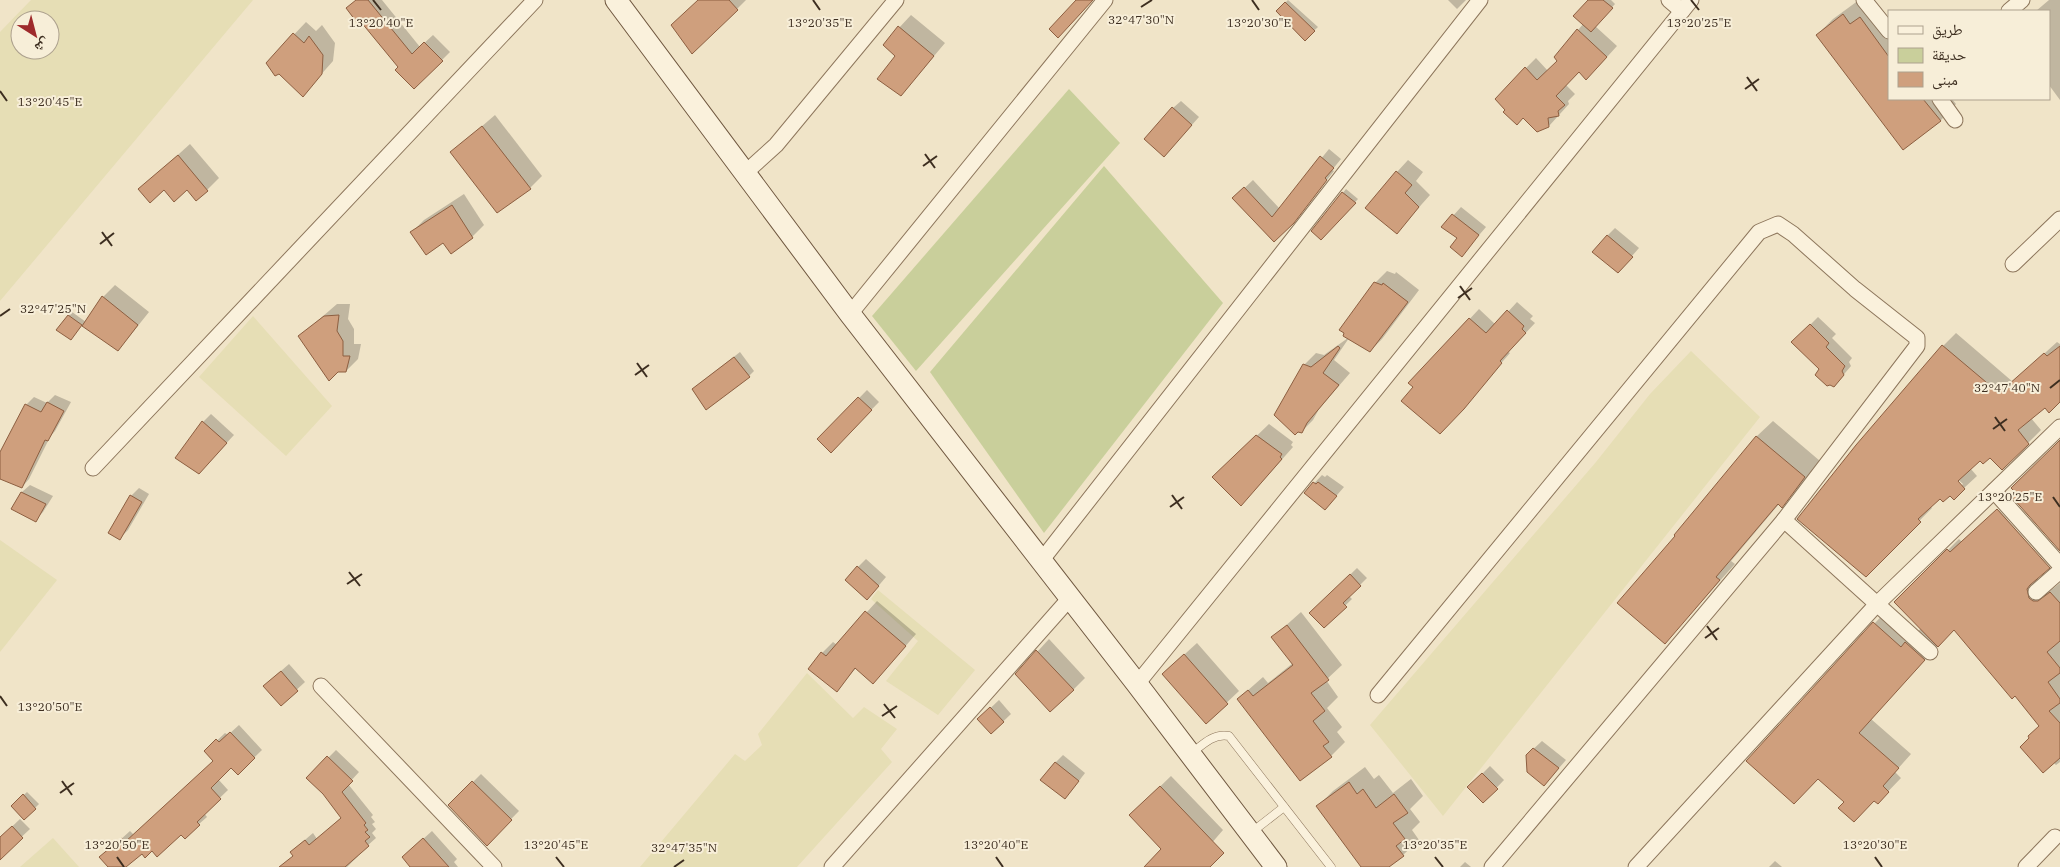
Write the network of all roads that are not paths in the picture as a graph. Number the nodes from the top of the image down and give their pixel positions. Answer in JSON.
{"nodes":[{"id":1,"x":535,"y":0,"type":"edge"},
{"id":2,"x":616,"y":0,"type":"edge"},
{"id":3,"x":896,"y":0,"type":"edge"},
{"id":4,"x":1105,"y":0,"type":"edge"},
{"id":5,"x":1480,"y":0,"type":"edge"},
{"id":6,"x":1669,"y":0,"type":"edge"},
{"id":7,"x":1864,"y":0,"type":"edge"},
{"id":8,"x":2022,"y":0,"type":"edge"},
{"id":9,"x":1686,"y":5,"type":"edge"},
{"id":10,"x":2010,"y":10,"type":"edge"},
{"id":11,"x":1888,"y":30,"type":"edge"},
{"id":12,"x":1941,"y":100,"type":"edge"},
{"id":13,"x":1955,"y":120,"type":"dead end"},
{"id":14,"x":745,"y":173,"type":"junction"},
{"id":15,"x":2060,"y":219,"type":"edge"},
{"id":16,"x":2013,"y":264,"type":"dead end"},
{"id":17,"x":850,"y":314,"type":"junction"},
{"id":18,"x":2060,"y":427,"type":"edge"},
{"id":19,"x":93,"y":468,"type":"dead end"},
{"id":20,"x":1994,"y":491,"type":"junction"},
{"id":21,"x":1784,"y":520,"type":"junction"},
{"id":22,"x":1041,"y":561,"type":"junction"},
{"id":23,"x":2060,"y":565,"type":"edge"},
{"id":24,"x":2060,"y":571,"type":"edge"},
{"id":25,"x":2036,"y":592,"type":"dead end"},
{"id":26,"x":1070,"y":598,"type":"junction"},
{"id":27,"x":1877,"y":604,"type":"junction"},
{"id":28,"x":1930,"y":652,"type":"dead end"},
{"id":29,"x":1138,"y":684,"type":"junction"},
{"id":30,"x":321,"y":686,"type":"dead end"},
{"id":31,"x":1378,"y":695,"type":"dead end"},
{"id":32,"x":1190,"y":754,"type":"junction"},
{"id":33,"x":1284,"y":807,"type":"junction"},
{"id":34,"x":1250,"y":833,"type":"junction"},
{"id":35,"x":2055,"y":837,"type":"dead end"},
{"id":36,"x":494,"y":867,"type":"edge"},
{"id":37,"x":832,"y":867,"type":"edge"},
{"id":38,"x":1276,"y":867,"type":"edge"},
{"id":39,"x":1331,"y":867,"type":"edge"},
{"id":40,"x":1492,"y":867,"type":"edge"},
{"id":41,"x":1636,"y":867,"type":"edge"},
{"id":42,"x":2026,"y":867,"type":"edge"}],
"edges":[{"from":1,"to":19,"type":"street"},
{"from":2,"to":14,"type":"main road"},
{"from":3,"to":14,"type":"street"},
{"from":4,"to":17,"type":"street"},
{"from":5,"to":22,"type":"street"},
{"from":6,"to":9,"type":"street"},
{"from":7,"to":11,"type":"street"},
{"from":8,"to":10,"type":"street"},
{"from":9,"to":29,"type":"street"},
{"from":12,"to":13,"type":"street"},
{"from":14,"to":17,"type":"main road"},
{"from":15,"to":16,"type":"street"},
{"from":17,"to":22,"type":"main road"},
{"from":18,"to":20,"type":"street"},
{"from":20,"to":23,"type":"street"},
{"from":20,"to":27,"type":"street"},
{"from":21,"to":27,"type":"street"},
{"from":21,"to":31,"type":"street"},
{"from":21,"to":40,"type":"street"},
{"from":22,"to":26,"type":"main road"},
{"from":24,"to":25,"type":"street"},
{"from":26,"to":29,"type":"main road"},
{"from":26,"to":37,"type":"street"},
{"from":27,"to":28,"type":"street"},
{"from":27,"to":41,"type":"street"},
{"from":29,"to":32,"type":"main road"},
{"from":30,"to":36,"type":"street"},
{"from":32,"to":33,"type":"lane"},
{"from":32,"to":34,"type":"main road"},
{"from":33,"to":34,"type":"lane"},
{"from":33,"to":39,"type":"lane"},
{"from":34,"to":38,"type":"main road"},
{"from":35,"to":42,"type":"street"}]}
